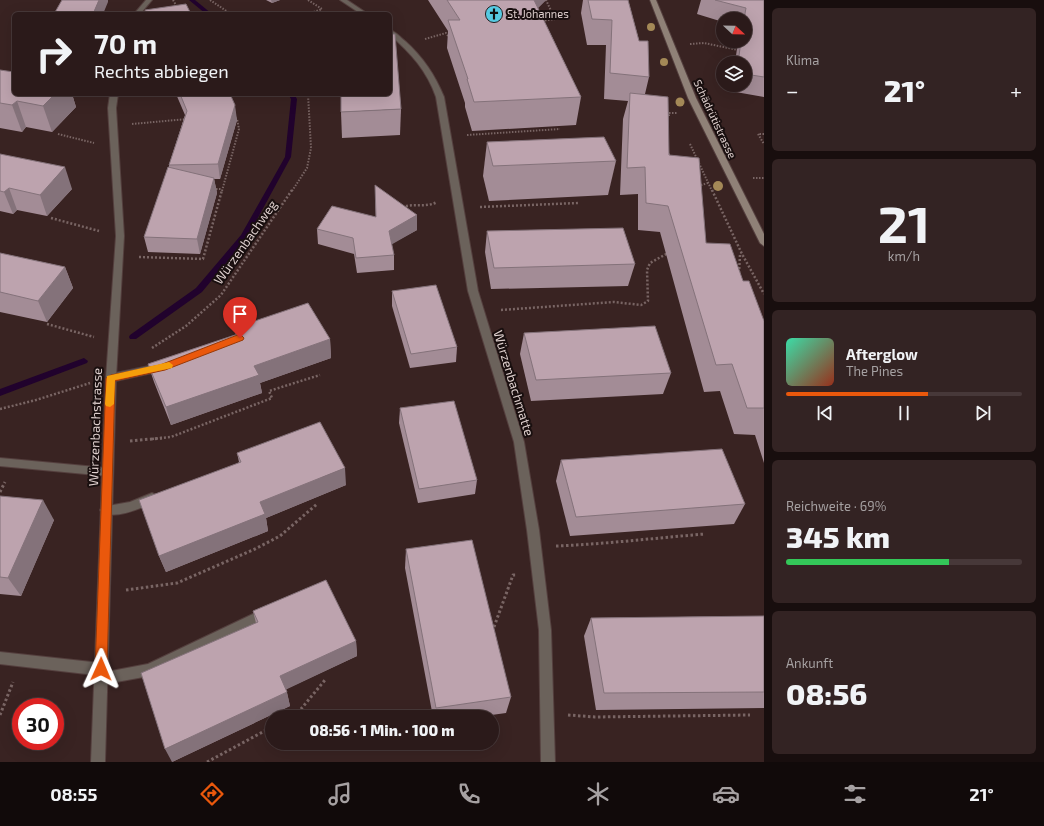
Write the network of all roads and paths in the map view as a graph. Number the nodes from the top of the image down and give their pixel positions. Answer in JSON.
{"nodes":[{"id":1,"x":149,"y":0,"type":"edge"},
{"id":2,"x":173,"y":0,"type":"edge"},
{"id":3,"x":210,"y":0,"type":"edge"},
{"id":4,"x":308,"y":0,"type":"edge"},
{"id":5,"x":343,"y":0,"type":"edge"},
{"id":6,"x":546,"y":0,"type":"edge"},
{"id":7,"x":653,"y":0,"type":"edge"},
{"id":8,"x":177,"y":7,"type":"edge"},
{"id":9,"x":139,"y":12,"type":"edge"},
{"id":10,"x":229,"y":12,"type":"edge"},
{"id":11,"x":314,"y":12,"type":"edge"},
{"id":12,"x":362,"y":12,"type":"edge"},
{"id":13,"x":540,"y":21,"type":"edge"},
{"id":14,"x":392,"y":34,"type":"edge"},
{"id":15,"x":449,"y":36,"type":"edge"},
{"id":16,"x":406,"y":44,"type":"junction"},
{"id":17,"x":687,"y":44,"type":"dead end"},
{"id":18,"x":743,"y":51,"type":"edge"},
{"id":19,"x":114,"y":96,"type":"edge"},
{"id":20,"x":308,"y":96,"type":"edge"},
{"id":21,"x":677,"y":113,"type":"dead end"},
{"id":22,"x":236,"y":116,"type":"dead end"},
{"id":23,"x":190,"y":118,"type":"edge"},
{"id":24,"x":232,"y":120,"type":"edge"},
{"id":25,"x":668,"y":120,"type":"edge"},
{"id":26,"x":237,"y":122,"type":"junction"},
{"id":27,"x":113,"y":126,"type":"junction"},
{"id":28,"x":560,"y":129,"type":"dead end"},
{"id":29,"x":58,"y":134,"type":"dead end"},
{"id":30,"x":764,"y":134,"type":"edge"},
{"id":31,"x":446,"y":135,"type":"junction"},
{"id":32,"x":114,"y":141,"type":"junction"},
{"id":33,"x":764,"y":144,"type":"edge"},
{"id":34,"x":708,"y":183,"type":"dead end"},
{"id":35,"x":208,"y":189,"type":"edge"},
{"id":36,"x":222,"y":189,"type":"junction"},
{"id":37,"x":697,"y":191,"type":"edge"},
{"id":38,"x":579,"y":203,"type":"dead end"},
{"id":39,"x":458,"y":204,"type":"junction"},
{"id":40,"x":398,"y":209,"type":"edge"},
{"id":41,"x":51,"y":218,"type":"dead end"},
{"id":42,"x":120,"y":229,"type":"junction"},
{"id":43,"x":764,"y":243,"type":"edge"},
{"id":44,"x":671,"y":252,"type":"dead end"},
{"id":45,"x":742,"y":254,"type":"dead end"},
{"id":46,"x":119,"y":257,"type":"junction"},
{"id":47,"x":739,"y":278,"type":"edge"},
{"id":48,"x":521,"y":309,"type":"dead end"},
{"id":49,"x":47,"y":324,"type":"dead end"},
{"id":50,"x":114,"y":334,"type":"junction"},
{"id":51,"x":150,"y":348,"type":"dead end"},
{"id":52,"x":176,"y":362,"type":"edge"},
{"id":53,"x":320,"y":375,"type":"dead end"},
{"id":54,"x":111,"y":378,"type":"junction"},
{"id":55,"x":92,"y":382,"type":"dead end"},
{"id":56,"x":0,"y":409,"type":"edge"},
{"id":57,"x":108,"y":444,"type":"junction"},
{"id":58,"x":0,"y":462,"type":"edge"},
{"id":59,"x":107,"y":472,"type":"junction"},
{"id":60,"x":160,"y":495,"type":"edge"},
{"id":61,"x":317,"y":504,"type":"dead end"},
{"id":62,"x":106,"y":510,"type":"junction"},
{"id":63,"x":705,"y":534,"type":"dead end"},
{"id":64,"x":535,"y":546,"type":"junction"},
{"id":65,"x":539,"y":576,"type":"junction"},
{"id":66,"x":102,"y":593,"type":"junction"},
{"id":67,"x":253,"y":620,"type":"edge"},
{"id":68,"x":494,"y":627,"type":"edge"},
{"id":69,"x":0,"y":658,"type":"edge"},
{"id":70,"x":100,"y":674,"type":"junction"},
{"id":71,"x":14,"y":679,"type":"dead end"},
{"id":72,"x":325,"y":680,"type":"dead end"},
{"id":73,"x":299,"y":710,"type":"edge"},
{"id":74,"x":547,"y":713,"type":"junction"},
{"id":75,"x":0,"y":715,"type":"edge"},
{"id":76,"x":750,"y":715,"type":"dead end"},
{"id":77,"x":265,"y":731,"type":"edge"},
{"id":78,"x":98,"y":762,"type":"edge"},
{"id":79,"x":207,"y":762,"type":"edge"},
{"id":80,"x":548,"y":762,"type":"edge"}],
"edges":[{"from":1,"to":9,"type":"street"},
{"from":2,"to":8,"type":"path"},
{"from":3,"to":10,"type":"path"},
{"from":4,"to":11,"type":"path"},
{"from":5,"to":12,"type":"street"},
{"from":6,"to":13,"type":"path"},
{"from":7,"to":43,"type":"main road","name":"Schädrütistrasse"},
{"from":14,"to":16,"type":"street","name":"Würzenbachmatte"},
{"from":15,"to":16,"type":"path"},
{"from":16,"to":31,"type":"street","name":"Würzenbachmatte"},
{"from":17,"to":18,"type":"path"},
{"from":19,"to":27,"type":"street","name":"Würzenbachstrasse"},
{"from":20,"to":51,"type":"path","name":"Würzenbachweg"},
{"from":21,"to":25,"type":"path"},
{"from":22,"to":26,"type":"path"},
{"from":23,"to":27,"type":"path"},
{"from":24,"to":26,"type":"path"},
{"from":26,"to":36,"type":"path"},
{"from":27,"to":32,"type":"street","name":"Würzenbachstrasse"},
{"from":28,"to":31,"type":"path"},
{"from":29,"to":32,"type":"path"},
{"from":30,"to":33,"type":"path"},
{"from":31,"to":39,"type":"street","name":"Würzenbachmatte"},
{"from":32,"to":42,"type":"street","name":"Würzenbachstrasse"},
{"from":34,"to":37,"type":"path"},
{"from":35,"to":36,"type":"path"},
{"from":36,"to":46,"type":"path"},
{"from":38,"to":39,"type":"path"},
{"from":39,"to":40,"type":"path"},
{"from":39,"to":64,"type":"street","name":"Würzenbachmatte"},
{"from":41,"to":42,"type":"path"},
{"from":42,"to":46,"type":"street","name":"Würzenbachstrasse"},
{"from":44,"to":48,"type":"path"},
{"from":45,"to":47,"type":"path"},
{"from":46,"to":50,"type":"street","name":"Würzenbachstrasse"},
{"from":49,"to":50,"type":"path"},
{"from":50,"to":54,"type":"street","name":"Würzenbachstrasse"},
{"from":52,"to":54,"type":"street"},
{"from":53,"to":57,"type":"path"},
{"from":54,"to":57,"type":"street","name":"Würzenbachstrasse"},
{"from":55,"to":56,"type":"path"},
{"from":57,"to":59,"type":"street","name":"Würzenbachstrasse"},
{"from":58,"to":59,"type":"street"},
{"from":59,"to":62,"type":"street","name":"Würzenbachstrasse"},
{"from":60,"to":62,"type":"street"},
{"from":61,"to":66,"type":"path"},
{"from":62,"to":66,"type":"street","name":"Würzenbachstrasse"},
{"from":63,"to":64,"type":"path"},
{"from":64,"to":65,"type":"street","name":"Würzenbachmatte"},
{"from":65,"to":68,"type":"path"},
{"from":65,"to":74,"type":"street","name":"Würzenbachmatte"},
{"from":66,"to":70,"type":"street","name":"Würzenbachstrasse"},
{"from":67,"to":70,"type":"street"},
{"from":69,"to":70,"type":"street"},
{"from":70,"to":78,"type":"street","name":"Würzenbachstrasse"},
{"from":71,"to":75,"type":"path"},
{"from":72,"to":73,"type":"path"},
{"from":74,"to":76,"type":"path"},
{"from":74,"to":80,"type":"street","name":"Würzenbachmatte"},
{"from":77,"to":79,"type":"path"}]}
